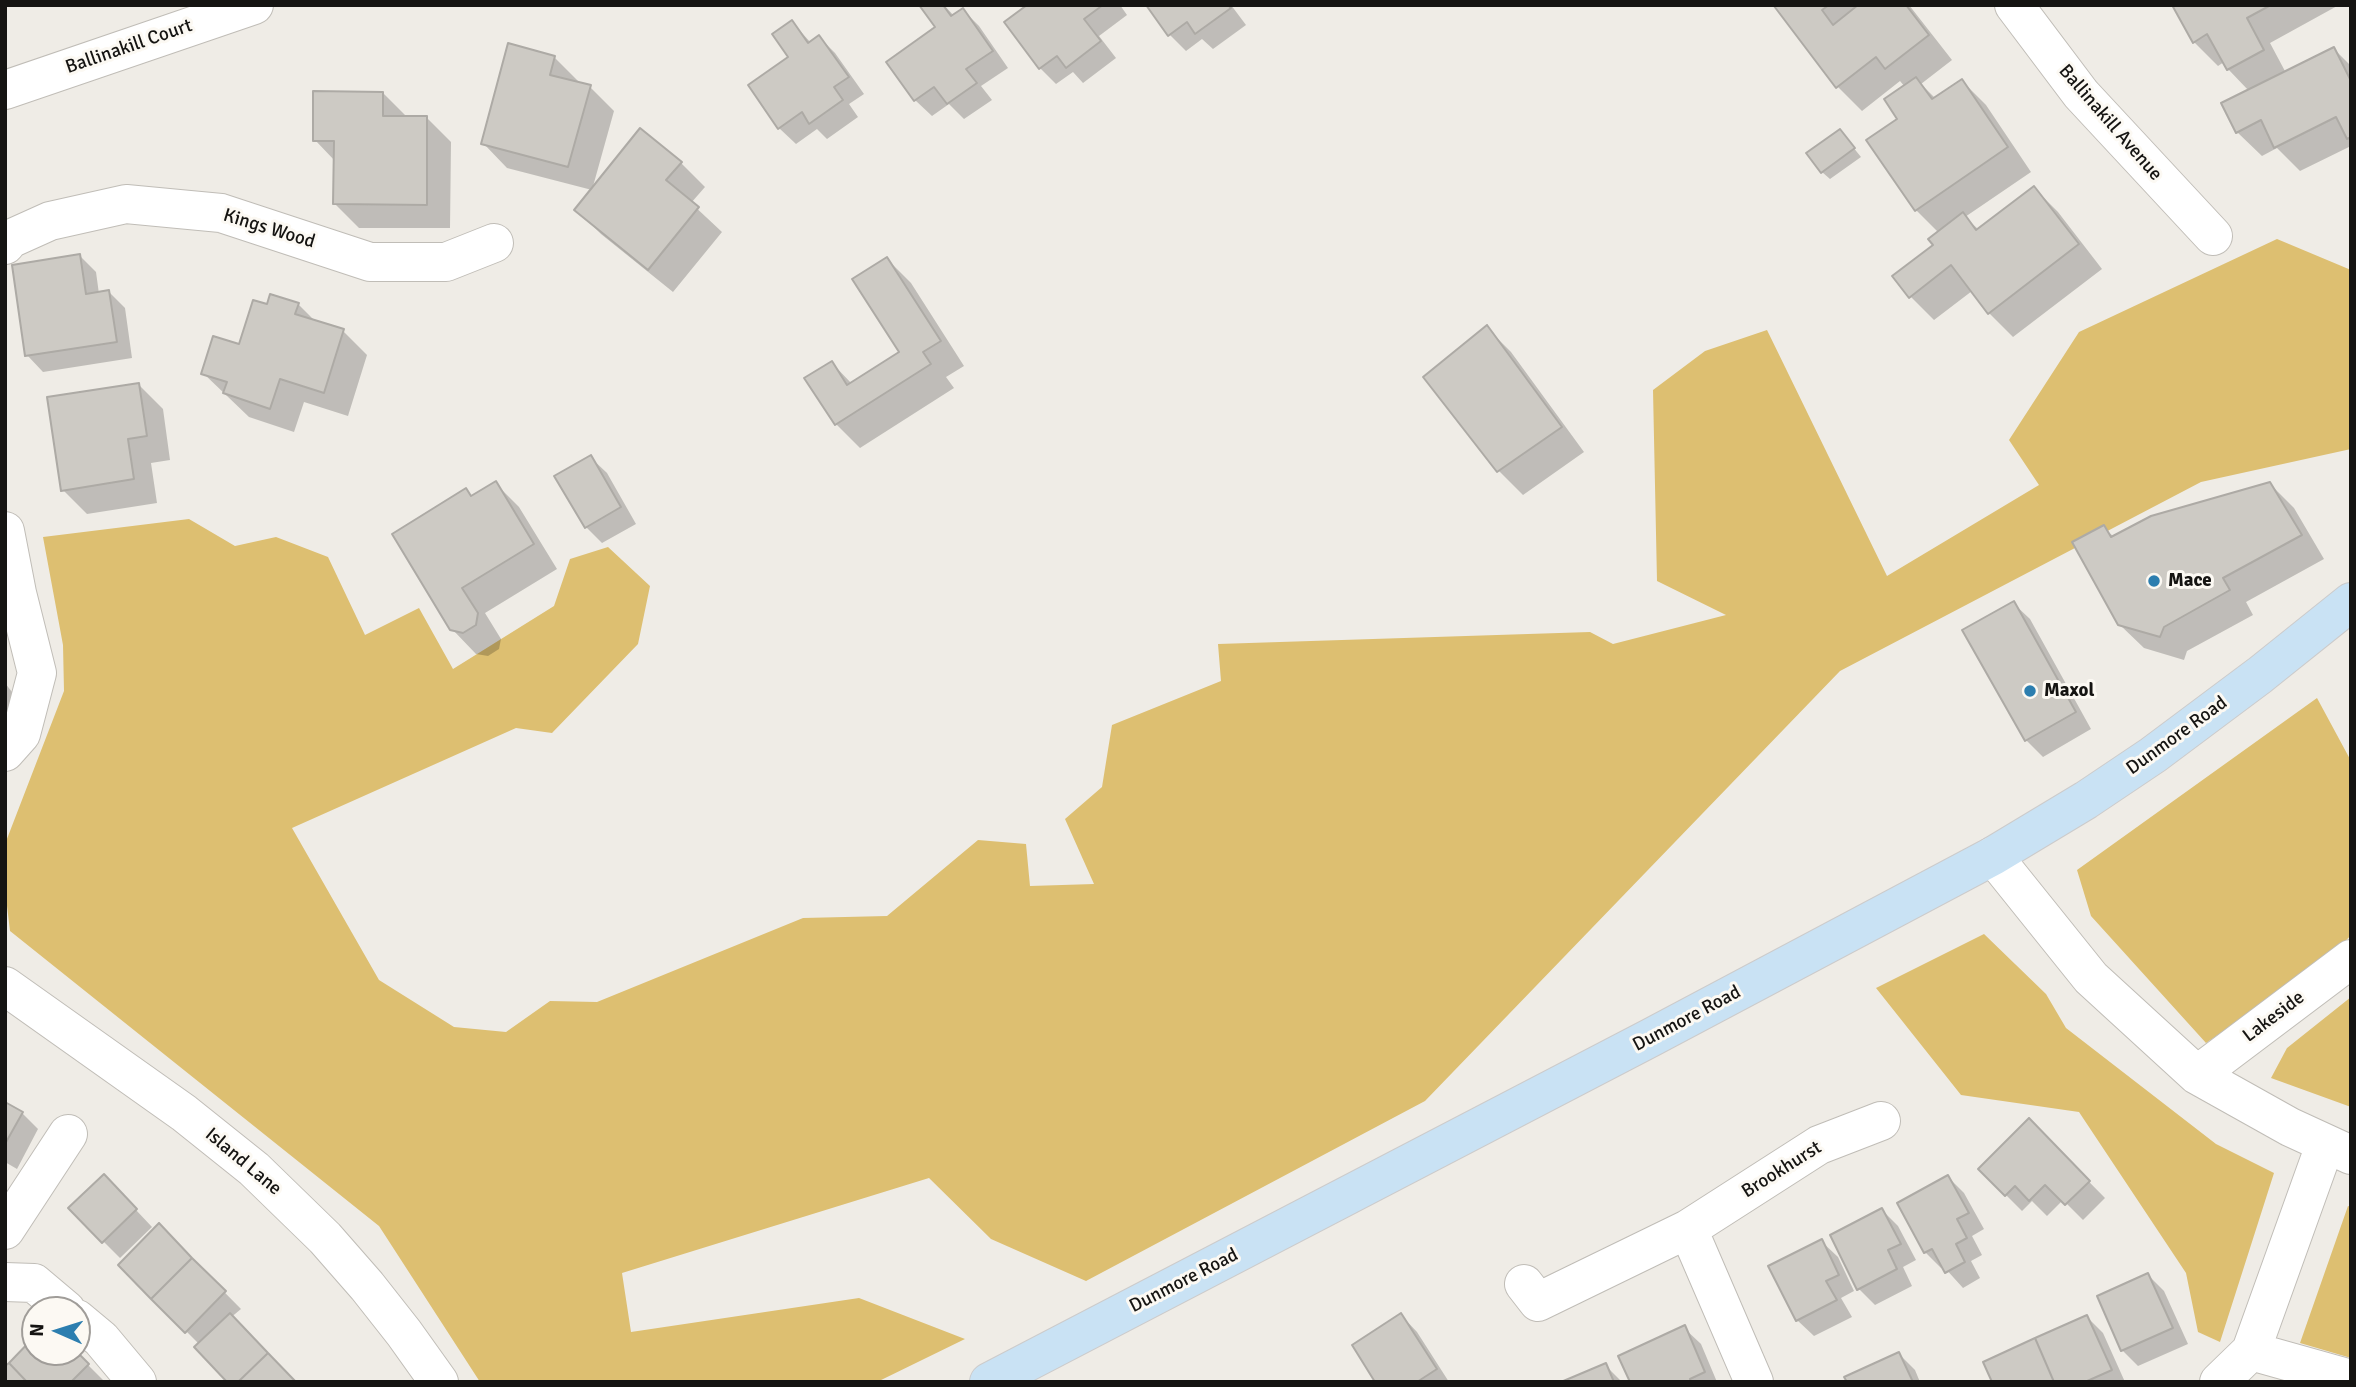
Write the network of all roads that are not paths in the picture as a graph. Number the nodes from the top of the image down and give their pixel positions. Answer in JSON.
{"nodes":[{"id":1,"x":254,"y":5,"type":"edge"},
{"id":2,"x":2014,"y":5,"type":"edge"},
{"id":3,"x":5,"y":90,"type":"edge"},
{"id":4,"x":2213,"y":236,"type":"dead end"},
{"id":5,"x":494,"y":243,"type":"dead end"},
{"id":6,"x":5,"y":245,"type":"edge"},
{"id":7,"x":5,"y":531,"type":"edge"},
{"id":8,"x":2351,"y":602,"type":"edge"},
{"id":9,"x":5,"y":752,"type":"edge"},
{"id":10,"x":1993,"y":856,"type":"junction"},
{"id":11,"x":2351,"y":959,"type":"edge"},
{"id":12,"x":5,"y":986,"type":"edge"},
{"id":13,"x":2197,"y":1075,"type":"junction"},
{"id":14,"x":1881,"y":1121,"type":"dead end"},
{"id":15,"x":68,"y":1134,"type":"dead end"},
{"id":16,"x":2338,"y":1150,"type":"edge"},
{"id":17,"x":1688,"y":1228,"type":"junction"},
{"id":18,"x":5,"y":1230,"type":"edge"},
{"id":19,"x":5,"y":1282,"type":"edge"},
{"id":20,"x":1524,"y":1284,"type":"dead end"},
{"id":21,"x":49,"y":1296,"type":"edge"},
{"id":22,"x":91,"y":1331,"type":"edge"},
{"id":23,"x":2251,"y":1351,"type":"junction"},
{"id":24,"x":2351,"y":1378,"type":"edge"},
{"id":25,"x":138,"y":1382,"type":"edge"},
{"id":26,"x":439,"y":1382,"type":"edge"},
{"id":27,"x":989,"y":1382,"type":"edge"},
{"id":28,"x":1754,"y":1382,"type":"edge"},
{"id":29,"x":2218,"y":1382,"type":"edge"}],
"edges":[{"from":1,"to":3,"type":"street","name":"Ballinakill Court"},
{"from":2,"to":4,"type":"street","name":"Ballinakill Avenue"},
{"from":5,"to":6,"type":"street","name":"Kings Wood"},
{"from":7,"to":9,"type":"street"},
{"from":8,"to":10,"type":"main road","name":"Dunmore Road"},
{"from":10,"to":13,"type":"street"},
{"from":10,"to":27,"type":"main road","name":"Dunmore Road"},
{"from":11,"to":13,"type":"street","name":"Lakeside"},
{"from":12,"to":26,"type":"street","name":"Island Lane"},
{"from":13,"to":16,"type":"street"},
{"from":14,"to":17,"type":"street","name":"Brookhurst"},
{"from":15,"to":18,"type":"street"},
{"from":16,"to":23,"type":"street"},
{"from":17,"to":20,"type":"street","name":"Brookhurst"},
{"from":17,"to":28,"type":"street"},
{"from":19,"to":21,"type":"street"},
{"from":22,"to":25,"type":"street"},
{"from":23,"to":24,"type":"street"},
{"from":23,"to":29,"type":"street"}]}
